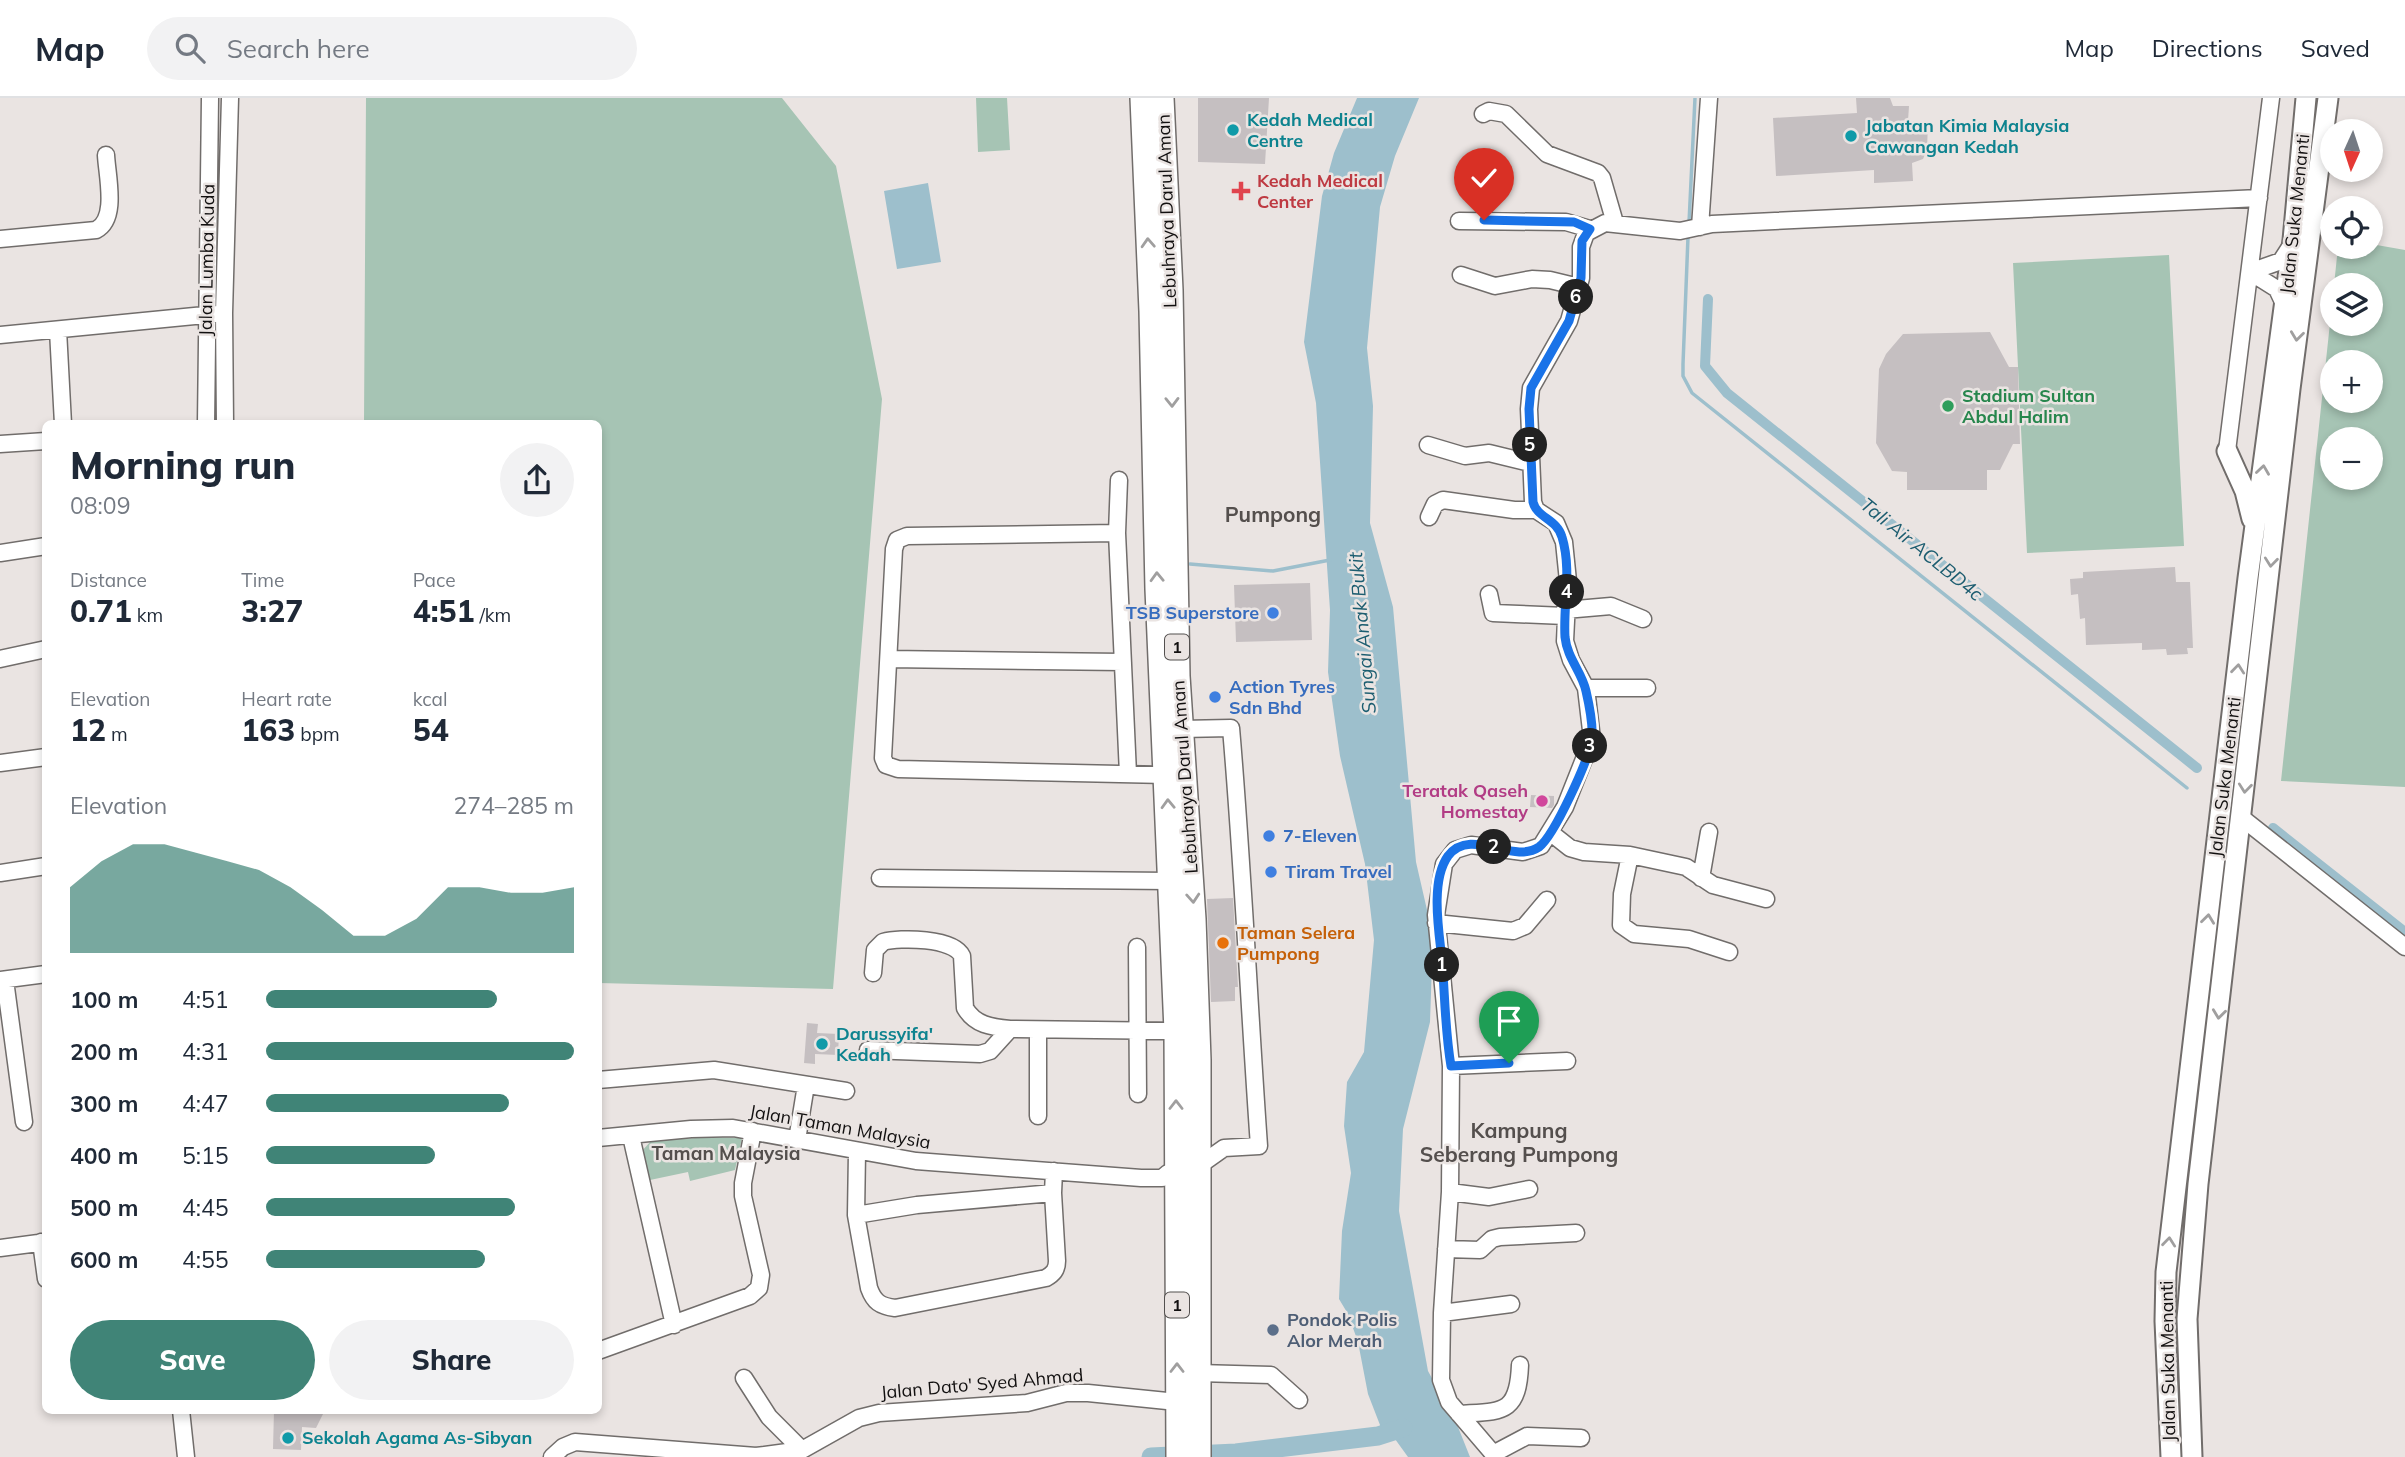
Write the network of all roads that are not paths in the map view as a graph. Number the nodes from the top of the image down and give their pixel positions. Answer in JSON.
{"nodes":[{"id":1,"x":210,"y":98,"type":"edge"},
{"id":2,"x":230,"y":98,"type":"edge"},
{"id":3,"x":1142,"y":98,"type":"edge"},
{"id":4,"x":1162,"y":98,"type":"edge"},
{"id":5,"x":1709,"y":98,"type":"edge"},
{"id":6,"x":2271,"y":98,"type":"edge"},
{"id":7,"x":2306,"y":98,"type":"edge"},
{"id":8,"x":2328,"y":98,"type":"edge"},
{"id":9,"x":1483,"y":114,"type":"dead end"},
{"id":10,"x":210,"y":124,"type":"junction"},
{"id":11,"x":229,"y":124,"type":"junction"},
{"id":12,"x":106,"y":155,"type":"dead end"},
{"id":13,"x":2259,"y":198,"type":"junction"},
{"id":14,"x":1459,"y":221,"type":"dead end"},
{"id":15,"x":1615,"y":223,"type":"junction"},
{"id":16,"x":1700,"y":227,"type":"junction"},
{"id":17,"x":1590,"y":229,"type":"junction"},
{"id":18,"x":0,"y":239,"type":"edge"},
{"id":19,"x":2293,"y":240,"type":"junction"},
{"id":20,"x":2250,"y":272,"type":"junction"},
{"id":21,"x":1461,"y":275,"type":"dead end"},
{"id":22,"x":1579,"y":287,"type":"junction"},
{"id":23,"x":1171,"y":290,"type":"junction"},
{"id":24,"x":2285,"y":306,"type":"junction"},
{"id":25,"x":224,"y":313,"type":"junction"},
{"id":26,"x":207,"y":315,"type":"junction"},
{"id":27,"x":1153,"y":320,"type":"junction"},
{"id":28,"x":58,"y":330,"type":"junction"},
{"id":29,"x":0,"y":335,"type":"edge"},
{"id":30,"x":1172,"y":352,"type":"junction"},
{"id":31,"x":63,"y":420,"type":"edge"},
{"id":32,"x":206,"y":420,"type":"edge"},
{"id":33,"x":225,"y":420,"type":"edge"},
{"id":34,"x":42,"y":440,"type":"edge"},
{"id":35,"x":0,"y":444,"type":"edge"},
{"id":36,"x":1428,"y":445,"type":"dead end"},
{"id":37,"x":2227,"y":451,"type":"joint"},
{"id":38,"x":1531,"y":463,"type":"junction"},
{"id":39,"x":1119,"y":480,"type":"dead end"},
{"id":40,"x":1536,"y":510,"type":"junction"},
{"id":41,"x":1429,"y":517,"type":"dead end"},
{"id":42,"x":1117,"y":533,"type":"junction"},
{"id":43,"x":2254,"y":538,"type":"junction"},
{"id":44,"x":42,"y":547,"type":"edge"},
{"id":45,"x":0,"y":553,"type":"edge"},
{"id":46,"x":1489,"y":594,"type":"dead end"},
{"id":47,"x":1565,"y":613,"type":"junction"},
{"id":48,"x":1643,"y":619,"type":"dead end"},
{"id":49,"x":42,"y":650,"type":"edge"},
{"id":50,"x":0,"y":659,"type":"edge"},
{"id":51,"x":889,"y":659,"type":"junction"},
{"id":52,"x":1124,"y":662,"type":"junction"},
{"id":53,"x":1586,"y":688,"type":"junction"},
{"id":54,"x":1647,"y":688,"type":"dead end"},
{"id":55,"x":1181,"y":729,"type":"junction"},
{"id":56,"x":42,"y":758,"type":"edge"},
{"id":57,"x":0,"y":763,"type":"edge"},
{"id":58,"x":1128,"y":774,"type":"junction"},
{"id":59,"x":1166,"y":775,"type":"junction"},
{"id":60,"x":2242,"y":818,"type":"junction"},
{"id":61,"x":1709,"y":832,"type":"dead end"},
{"id":62,"x":1551,"y":833,"type":"junction"},
{"id":63,"x":1630,"y":855,"type":"junction"},
{"id":64,"x":42,"y":867,"type":"edge"},
{"id":65,"x":0,"y":873,"type":"edge"},
{"id":66,"x":880,"y":878,"type":"dead end"},
{"id":67,"x":1701,"y":878,"type":"junction"},
{"id":68,"x":1170,"y":881,"type":"junction"},
{"id":69,"x":1766,"y":899,"type":"dead end"},
{"id":70,"x":1547,"y":900,"type":"dead end"},
{"id":71,"x":1436,"y":923,"type":"junction"},
{"id":72,"x":1137,"y":947,"type":"dead end"},
{"id":73,"x":2405,"y":947,"type":"edge"},
{"id":74,"x":1729,"y":952,"type":"dead end"},
{"id":75,"x":873,"y":973,"type":"dead end"},
{"id":76,"x":42,"y":975,"type":"edge"},
{"id":77,"x":2,"y":980,"type":"edge"},
{"id":78,"x":1010,"y":1029,"type":"junction"},
{"id":79,"x":1038,"y":1030,"type":"junction"},
{"id":80,"x":1137,"y":1030,"type":"junction"},
{"id":81,"x":1176,"y":1031,"type":"junction"},
{"id":82,"x":868,"y":1050,"type":"dead end"},
{"id":83,"x":1567,"y":1061,"type":"dead end"},
{"id":84,"x":1451,"y":1066,"type":"junction"},
{"id":85,"x":602,"y":1080,"type":"edge"},
{"id":86,"x":806,"y":1085,"type":"junction"},
{"id":87,"x":846,"y":1091,"type":"dead end"},
{"id":88,"x":1138,"y":1094,"type":"dead end"},
{"id":89,"x":1038,"y":1116,"type":"dead end"},
{"id":90,"x":23,"y":1122,"type":"dead end"},
{"id":91,"x":753,"y":1131,"type":"junction"},
{"id":92,"x":631,"y":1136,"type":"junction"},
{"id":93,"x":602,"y":1138,"type":"edge"},
{"id":94,"x":797,"y":1140,"type":"junction"},
{"id":95,"x":856,"y":1152,"type":"junction"},
{"id":96,"x":1054,"y":1171,"type":"junction"},
{"id":97,"x":1181,"y":1171,"type":"junction"},
{"id":98,"x":1529,"y":1189,"type":"dead end"},
{"id":99,"x":1450,"y":1192,"type":"junction"},
{"id":100,"x":1052,"y":1193,"type":"junction"},
{"id":101,"x":856,"y":1215,"type":"junction"},
{"id":102,"x":1576,"y":1233,"type":"dead end"},
{"id":103,"x":42,"y":1242,"type":"edge"},
{"id":104,"x":0,"y":1248,"type":"edge"},
{"id":105,"x":1446,"y":1249,"type":"junction"},
{"id":106,"x":1511,"y":1304,"type":"dead end"},
{"id":107,"x":1442,"y":1313,"type":"junction"},
{"id":108,"x":674,"y":1325,"type":"junction"},
{"id":109,"x":602,"y":1350,"type":"edge"},
{"id":110,"x":1520,"y":1365,"type":"dead end"},
{"id":111,"x":1198,"y":1373,"type":"junction"},
{"id":112,"x":744,"y":1378,"type":"dead end"},
{"id":113,"x":1299,"y":1400,"type":"dead end"},
{"id":114,"x":1177,"y":1402,"type":"junction"},
{"id":115,"x":181,"y":1414,"type":"edge"},
{"id":116,"x":1458,"y":1414,"type":"junction"},
{"id":117,"x":1581,"y":1438,"type":"dead end"},
{"id":118,"x":1188,"y":1447,"type":"edge"},
{"id":119,"x":802,"y":1450,"type":"junction"},
{"id":120,"x":671,"y":1453,"type":"edge"},
{"id":121,"x":1495,"y":1455,"type":"edge"},
{"id":122,"x":186,"y":1457,"type":"edge"},
{"id":123,"x":552,"y":1457,"type":"edge"},
{"id":124,"x":2171,"y":1457,"type":"edge"},
{"id":125,"x":2192,"y":1457,"type":"edge"}],
"edges":[{"from":1,"to":10,"type":"street"},
{"from":2,"to":11,"type":"street","name":"Jalan Lumba Kuda"},
{"from":27,"to":3,"type":"highway","name":"Lebuhraya Darul Aman","number":"1","one_way":true},
{"from":4,"to":23,"type":"highway","name":"Lebuhraya Darul Aman","number":"1"},
{"from":5,"to":16,"type":"street"},
{"from":6,"to":13,"type":"street"},
{"from":7,"to":19,"type":"main road","name":"Jalan Suka Menanti"},
{"from":8,"to":60,"type":"main road","name":"Jalan Suka Menanti","one_way":true},
{"from":9,"to":15,"type":"street"},
{"from":10,"to":11,"type":"street"},
{"from":10,"to":26,"type":"street"},
{"from":11,"to":25,"type":"street","name":"Jalan Lumba Kuda"},
{"from":12,"to":18,"type":"street"},
{"from":13,"to":16,"type":"street"},
{"from":13,"to":20,"type":"street"},
{"from":14,"to":17,"type":"street"},
{"from":15,"to":16,"type":"street"},
{"from":15,"to":17,"type":"street"},
{"from":17,"to":22,"type":"street"},
{"from":19,"to":20,"type":"street"},
{"from":19,"to":24,"type":"main road","name":"Jalan Suka Menanti"},
{"from":20,"to":24,"type":"street"},
{"from":20,"to":37,"type":"street"},
{"from":21,"to":22,"type":"street"},
{"from":22,"to":38,"type":"street"},
{"from":23,"to":27,"type":"highway"},
{"from":23,"to":30,"type":"highway","name":"Lebuhraya Darul Aman","number":"1"},
{"from":43,"to":24,"type":"main road","name":"Jalan Suka Menanti","one_way":true},
{"from":25,"to":26,"type":"street"},
{"from":25,"to":33,"type":"street","name":"Jalan Lumba Kuda"},
{"from":26,"to":28,"type":"street"},
{"from":26,"to":32,"type":"street"},
{"from":27,"to":30,"type":"highway"},
{"from":59,"to":27,"type":"highway","name":"Lebuhraya Darul Aman","number":"1","one_way":true},
{"from":28,"to":29,"type":"street"},
{"from":28,"to":31,"type":"street"},
{"from":30,"to":55,"type":"highway","name":"Lebuhraya Darul Aman","number":"1","one_way":true},
{"from":34,"to":35,"type":"street"},
{"from":36,"to":38,"type":"street"},
{"from":37,"to":43,"type":"main road"},
{"from":38,"to":40,"type":"street"},
{"from":39,"to":42,"type":"street"},
{"from":40,"to":41,"type":"street"},
{"from":40,"to":47,"type":"street"},
{"from":42,"to":51,"type":"street"},
{"from":42,"to":52,"type":"street"},
{"from":124,"to":43,"type":"main road","name":"Jalan Suka Menanti","one_way":true},
{"from":44,"to":45,"type":"street"},
{"from":46,"to":47,"type":"street"},
{"from":47,"to":48,"type":"street"},
{"from":47,"to":53,"type":"street"},
{"from":49,"to":50,"type":"street"},
{"from":51,"to":52,"type":"street"},
{"from":51,"to":58,"type":"street"},
{"from":52,"to":58,"type":"street"},
{"from":53,"to":54,"type":"street"},
{"from":53,"to":62,"type":"street"},
{"from":55,"to":97,"type":"highway","name":"Lebuhraya Darul Aman","number":"1","one_way":true},
{"from":55,"to":97,"type":"street"},
{"from":56,"to":57,"type":"street"},
{"from":58,"to":59,"type":"street"},
{"from":68,"to":59,"type":"highway","name":"Lebuhraya Darul Aman","number":"1","one_way":true},
{"from":60,"to":73,"type":"street"},
{"from":60,"to":125,"type":"main road","name":"Jalan Suka Menanti","one_way":true},
{"from":61,"to":67,"type":"street"},
{"from":62,"to":63,"type":"street"},
{"from":62,"to":71,"type":"street"},
{"from":63,"to":67,"type":"street"},
{"from":63,"to":74,"type":"street"},
{"from":64,"to":65,"type":"street"},
{"from":66,"to":68,"type":"street"},
{"from":67,"to":69,"type":"street"},
{"from":68,"to":81,"type":"highway","name":"Lebuhraya Darul Aman","number":"1"},
{"from":70,"to":71,"type":"street"},
{"from":71,"to":84,"type":"street"},
{"from":72,"to":80,"type":"street"},
{"from":75,"to":78,"type":"street"},
{"from":76,"to":77,"type":"street"},
{"from":77,"to":90,"type":"street"},
{"from":78,"to":79,"type":"street"},
{"from":78,"to":82,"type":"street"},
{"from":79,"to":80,"type":"street"},
{"from":79,"to":89,"type":"street"},
{"from":80,"to":81,"type":"street"},
{"from":80,"to":88,"type":"street"},
{"from":97,"to":81,"type":"highway","name":"Lebuhraya Darul Aman","number":"1","one_way":true},
{"from":83,"to":84,"type":"street"},
{"from":84,"to":99,"type":"street"},
{"from":85,"to":86,"type":"street"},
{"from":86,"to":87,"type":"street"},
{"from":86,"to":94,"type":"street"},
{"from":91,"to":92,"type":"street","name":"Jalan Taman Malaysia"},
{"from":91,"to":94,"type":"street","name":"Jalan Taman Malaysia"},
{"from":91,"to":108,"type":"street"},
{"from":92,"to":93,"type":"street","name":"Jalan Taman Malaysia"},
{"from":92,"to":108,"type":"street"},
{"from":94,"to":95,"type":"street","name":"Jalan Taman Malaysia"},
{"from":95,"to":96,"type":"street","name":"Jalan Taman Malaysia"},
{"from":95,"to":101,"type":"street"},
{"from":96,"to":97,"type":"street","name":"Jalan Taman Malaysia"},
{"from":96,"to":100,"type":"street"},
{"from":97,"to":111,"type":"highway","name":"Lebuhraya Darul Aman","number":"1"},
{"from":114,"to":97,"type":"highway","name":"Lebuhraya Darul Aman","number":"1","one_way":true},
{"from":98,"to":99,"type":"street"},
{"from":99,"to":105,"type":"street"},
{"from":100,"to":101,"type":"street"},
{"from":100,"to":101,"type":"street"},
{"from":102,"to":105,"type":"street"},
{"from":103,"to":104,"type":"street"},
{"from":105,"to":107,"type":"street"},
{"from":106,"to":107,"type":"street"},
{"from":107,"to":116,"type":"street"},
{"from":108,"to":109,"type":"street"},
{"from":110,"to":116,"type":"street"},
{"from":111,"to":113,"type":"street"},
{"from":111,"to":118,"type":"highway","name":"Lebuhraya Darul Aman","number":"1"},
{"from":112,"to":119,"type":"street"},
{"from":114,"to":118,"type":"highway","name":"Lebuhraya Darul Aman","number":"1"},
{"from":114,"to":119,"type":"street","name":"Jalan Dato' Syed Ahmad"},
{"from":115,"to":122,"type":"street"},
{"from":116,"to":121,"type":"street"},
{"from":117,"to":121,"type":"street"},
{"from":119,"to":120,"type":"street","name":"Jalan Dato' Syed Ahmad"},
{"from":120,"to":123,"type":"street","name":"Jalan Dato' Syed Ahmad"}]}
